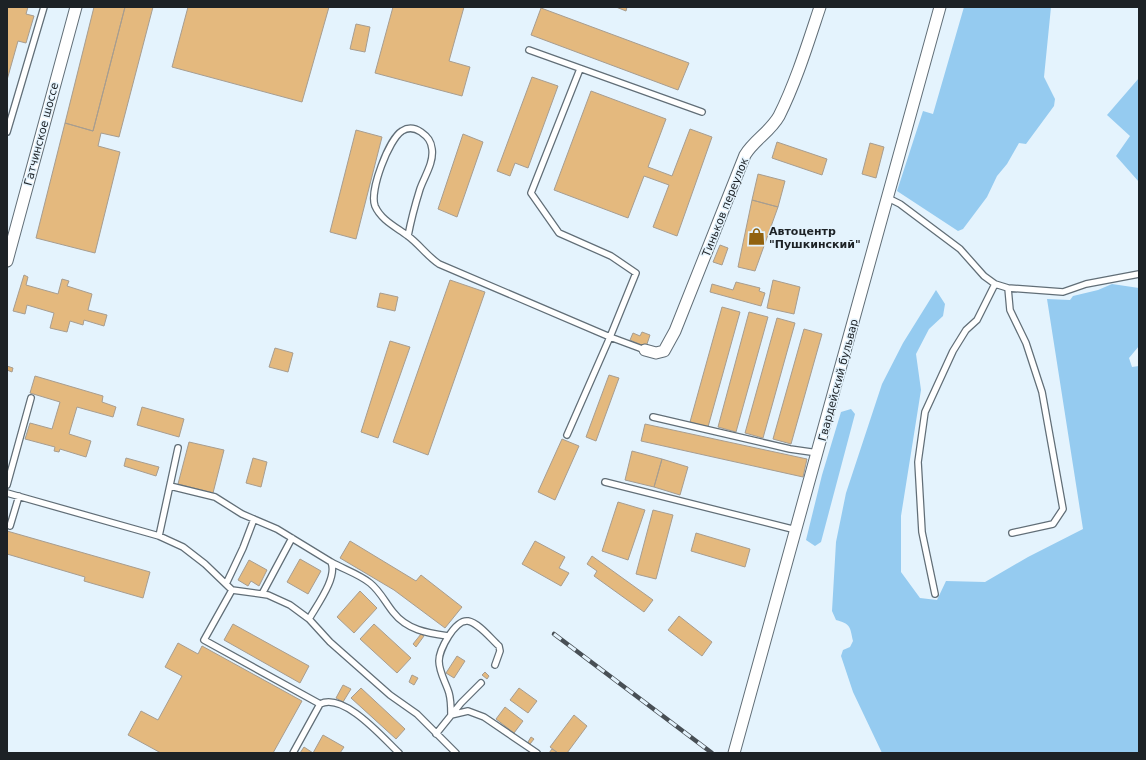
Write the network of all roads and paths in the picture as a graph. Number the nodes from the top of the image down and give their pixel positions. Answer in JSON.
{"nodes":[{"id":1,"x":44,"y":7,"type":"edge"},
{"id":2,"x":76,"y":7,"type":"edge"},
{"id":3,"x":820,"y":7,"type":"edge"},
{"id":4,"x":940,"y":7,"type":"edge"},
{"id":5,"x":529,"y":50,"type":"dead end"},
{"id":6,"x":580,"y":69,"type":"junction"},
{"id":7,"x":702,"y":112,"type":"dead end"},
{"id":8,"x":7,"y":132,"type":"edge"},
{"id":9,"x":888,"y":198,"type":"junction"},
{"id":10,"x":408,"y":236,"type":"junction"},
{"id":11,"x":7,"y":261,"type":"edge"},
{"id":12,"x":1139,"y":274,"type":"edge"},
{"id":13,"x":995,"y":284,"type":"junction"},
{"id":14,"x":1008,"y":288,"type":"junction"},
{"id":15,"x":610,"y":337,"type":"junction"},
{"id":16,"x":645,"y":350,"type":"joint"},
{"id":17,"x":31,"y":398,"type":"dead end"},
{"id":18,"x":653,"y":417,"type":"dead end"},
{"id":19,"x":567,"y":435,"type":"dead end"},
{"id":20,"x":178,"y":448,"type":"dead end"},
{"id":21,"x":818,"y":452,"type":"junction"},
{"id":22,"x":606,"y":482,"type":"dead end"},
{"id":23,"x":7,"y":485,"type":"edge"},
{"id":24,"x":170,"y":486,"type":"junction"},
{"id":25,"x":7,"y":493,"type":"edge"},
{"id":26,"x":19,"y":496,"type":"junction"},
{"id":27,"x":254,"y":519,"type":"junction"},
{"id":28,"x":10,"y":526,"type":"dead end"},
{"id":29,"x":796,"y":530,"type":"junction"},
{"id":30,"x":1012,"y":533,"type":"dead end"},
{"id":31,"x":159,"y":536,"type":"junction"},
{"id":32,"x":292,"y":538,"type":"junction"},
{"id":33,"x":331,"y":562,"type":"junction"},
{"id":34,"x":226,"y":584,"type":"junction"},
{"id":35,"x":232,"y":590,"type":"junction"},
{"id":36,"x":262,"y":594,"type":"junction"},
{"id":37,"x":935,"y":594,"type":"dead end"},
{"id":38,"x":309,"y":619,"type":"junction"},
{"id":39,"x":448,"y":636,"type":"junction"},
{"id":40,"x":495,"y":665,"type":"dead end"},
{"id":41,"x":481,"y":683,"type":"dead end"},
{"id":42,"x":320,"y":704,"type":"junction"},
{"id":43,"x":451,"y":715,"type":"junction"},
{"id":44,"x":436,"y":734,"type":"junction"},
{"id":45,"x":293,"y":753,"type":"edge"},
{"id":46,"x":399,"y":753,"type":"edge"},
{"id":47,"x":456,"y":753,"type":"edge"},
{"id":48,"x":537,"y":753,"type":"edge"},
{"id":49,"x":734,"y":753,"type":"edge"}],
"edges":[{"from":1,"to":8,"type":"lane"},
{"from":2,"to":11,"type":"street","name":"Гатчинское шоссе"},
{"from":3,"to":16,"type":"street","name":"Тиньков переулок"},
{"from":4,"to":9,"type":"street","name":"Гвардейский бульвар"},
{"from":5,"to":6,"type":"lane"},
{"from":6,"to":7,"type":"lane"},
{"from":6,"to":15,"type":"lane"},
{"from":9,"to":13,"type":"lane"},
{"from":9,"to":21,"type":"street","name":"Гвардейский бульвар"},
{"from":10,"to":10,"type":"lane"},
{"from":10,"to":15,"type":"lane"},
{"from":12,"to":14,"type":"lane"},
{"from":13,"to":14,"type":"lane"},
{"from":13,"to":37,"type":"lane"},
{"from":14,"to":30,"type":"lane"},
{"from":15,"to":16,"type":"lane"},
{"from":15,"to":19,"type":"lane"},
{"from":17,"to":23,"type":"lane"},
{"from":18,"to":21,"type":"lane"},
{"from":20,"to":24,"type":"lane"},
{"from":21,"to":29,"type":"street","name":"Гвардейский бульвар"},
{"from":22,"to":29,"type":"lane"},
{"from":24,"to":27,"type":"lane"},
{"from":24,"to":31,"type":"lane"},
{"from":25,"to":26,"type":"lane"},
{"from":26,"to":28,"type":"lane"},
{"from":26,"to":31,"type":"lane"},
{"from":27,"to":32,"type":"lane"},
{"from":27,"to":34,"type":"lane"},
{"from":29,"to":49,"type":"street","name":"Гвардейский бульвар"},
{"from":31,"to":34,"type":"lane"},
{"from":32,"to":33,"type":"lane"},
{"from":32,"to":36,"type":"lane"},
{"from":33,"to":38,"type":"lane"},
{"from":33,"to":39,"type":"lane"},
{"from":34,"to":35,"type":"lane"},
{"from":35,"to":36,"type":"lane"},
{"from":35,"to":42,"type":"lane"},
{"from":36,"to":38,"type":"lane"},
{"from":38,"to":44,"type":"lane"},
{"from":39,"to":40,"type":"lane"},
{"from":39,"to":43,"type":"lane"},
{"from":41,"to":43,"type":"lane"},
{"from":42,"to":45,"type":"lane"},
{"from":42,"to":46,"type":"lane"},
{"from":43,"to":44,"type":"lane"},
{"from":43,"to":48,"type":"lane"},
{"from":44,"to":47,"type":"lane"}]}
